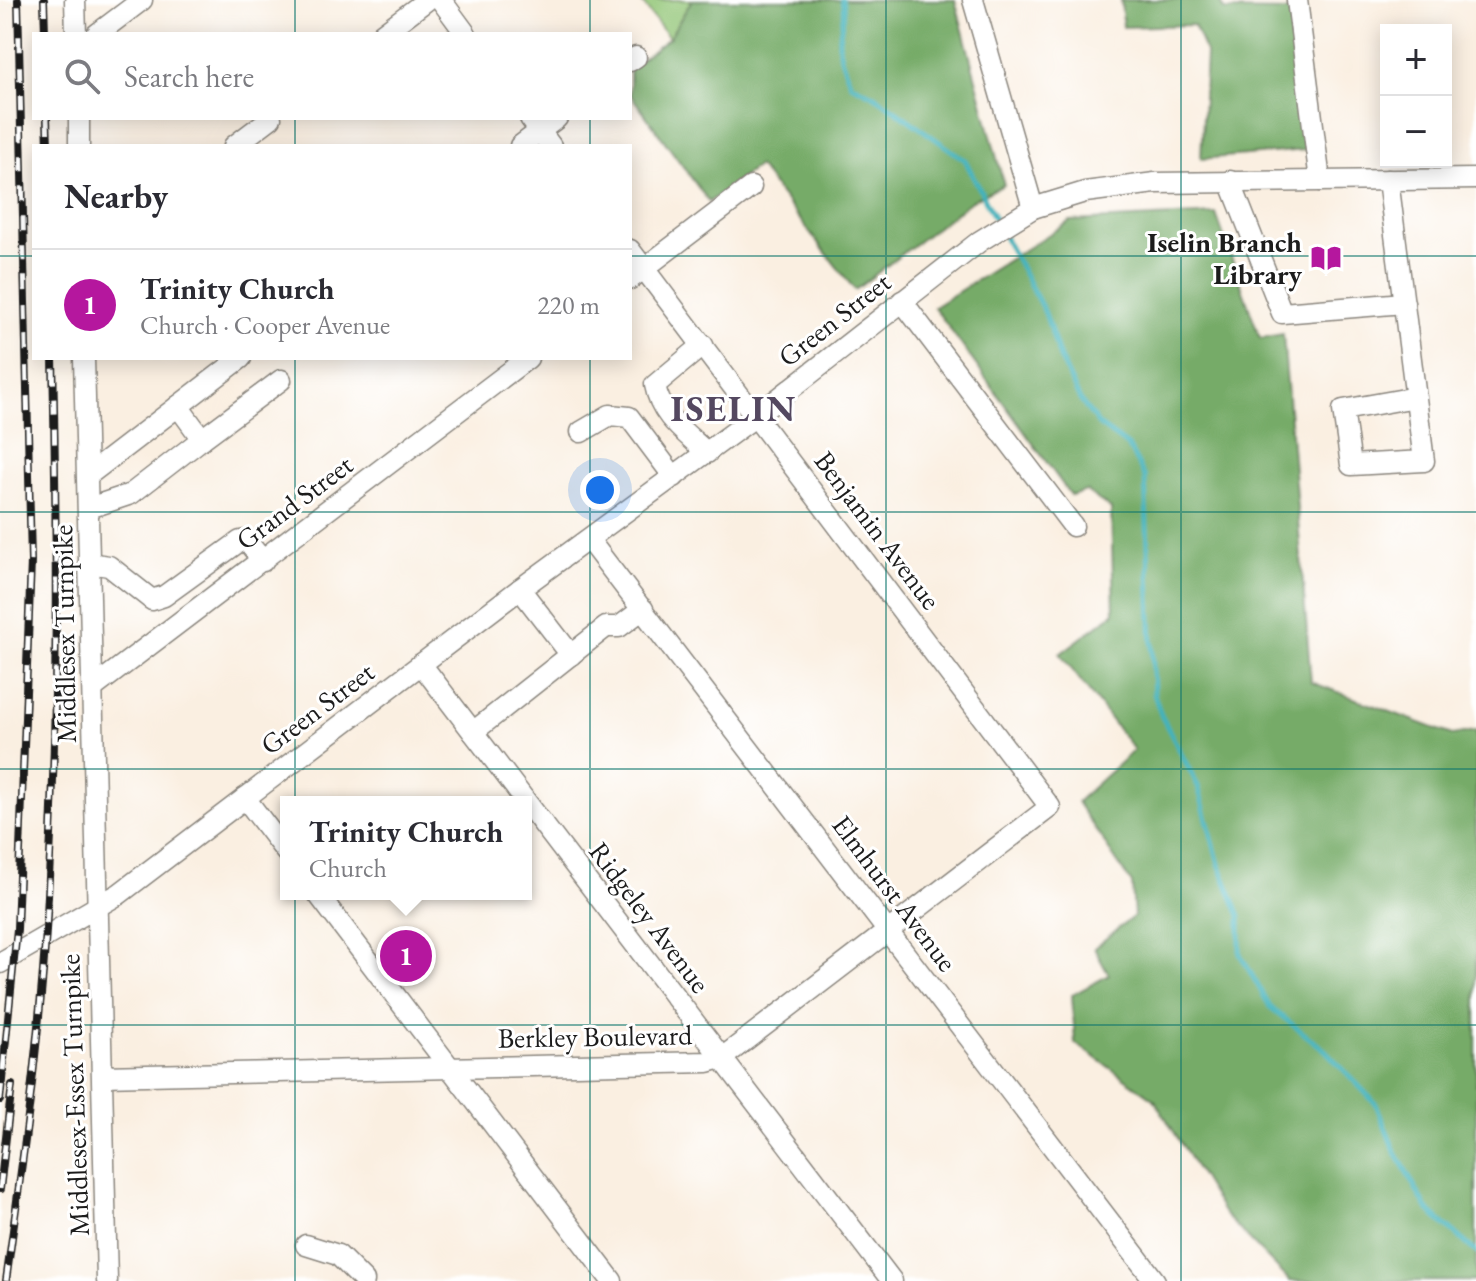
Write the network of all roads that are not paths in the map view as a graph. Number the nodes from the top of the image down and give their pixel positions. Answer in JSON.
{"nodes":[{"id":1,"x":75,"y":0,"type":"edge"},
{"id":2,"x":142,"y":0,"type":"edge"},
{"id":3,"x":427,"y":0,"type":"edge"},
{"id":4,"x":441,"y":0,"type":"edge"},
{"id":5,"x":973,"y":0,"type":"edge"},
{"id":6,"x":1297,"y":0,"type":"edge"},
{"id":7,"x":76,"y":32,"type":"edge"},
{"id":8,"x":100,"y":32,"type":"edge"},
{"id":9,"x":385,"y":32,"type":"edge"},
{"id":10,"x":465,"y":32,"type":"edge"},
{"id":11,"x":79,"y":120,"type":"edge"},
{"id":12,"x":268,"y":120,"type":"edge"},
{"id":13,"x":541,"y":132,"type":"edge"},
{"id":14,"x":79,"y":144,"type":"edge"},
{"id":15,"x":237,"y":144,"type":"edge"},
{"id":16,"x":523,"y":144,"type":"edge"},
{"id":17,"x":1476,"y":179,"type":"edge"},
{"id":18,"x":1388,"y":180,"type":"junction"},
{"id":19,"x":1230,"y":181,"type":"junction"},
{"id":20,"x":1320,"y":181,"type":"junction"},
{"id":21,"x":751,"y":187,"type":"dead end"},
{"id":22,"x":1033,"y":208,"type":"junction"},
{"id":23,"x":637,"y":274,"type":"edge"},
{"id":24,"x":902,"y":301,"type":"junction"},
{"id":25,"x":1404,"y":303,"type":"junction"},
{"id":26,"x":703,"y":345,"type":"junction"},
{"id":27,"x":84,"y":360,"type":"edge"},
{"id":28,"x":238,"y":360,"type":"edge"},
{"id":29,"x":525,"y":360,"type":"edge"},
{"id":30,"x":281,"y":380,"type":"dead end"},
{"id":31,"x":1416,"y":397,"type":"junction"},
{"id":32,"x":178,"y":406,"type":"junction"},
{"id":33,"x":756,"y":416,"type":"junction"},
{"id":34,"x":581,"y":432,"type":"dead end"},
{"id":35,"x":202,"y":439,"type":"junction"},
{"id":36,"x":707,"y":453,"type":"junction"},
{"id":37,"x":87,"y":476,"type":"junction"},
{"id":38,"x":674,"y":477,"type":"junction"},
{"id":39,"x":89,"y":508,"type":"junction"},
{"id":40,"x":1073,"y":526,"type":"dead end"},
{"id":41,"x":589,"y":540,"type":"junction"},
{"id":42,"x":263,"y":561,"type":"junction"},
{"id":43,"x":89,"y":563,"type":"junction"},
{"id":44,"x":520,"y":589,"type":"junction"},
{"id":45,"x":643,"y":609,"type":"junction"},
{"id":46,"x":571,"y":655,"type":"junction"},
{"id":47,"x":421,"y":664,"type":"junction"},
{"id":48,"x":93,"y":688,"type":"junction"},
{"id":49,"x":473,"y":732,"type":"junction"},
{"id":50,"x":522,"y":796,"type":"edge"},
{"id":51,"x":245,"y":798,"type":"junction"},
{"id":52,"x":1050,"y":807,"type":"joint"},
{"id":53,"x":532,"y":809,"type":"edge"},
{"id":54,"x":280,"y":844,"type":"edge"},
{"id":55,"x":323,"y":900,"type":"edge"},
{"id":56,"x":97,"y":908,"type":"junction"},
{"id":57,"x":889,"y":932,"type":"junction"},
{"id":58,"x":0,"y":963,"type":"edge"},
{"id":59,"x":722,"y":1058,"type":"junction"},
{"id":60,"x":449,"y":1066,"type":"junction"},
{"id":61,"x":103,"y":1076,"type":"junction"},
{"id":62,"x":306,"y":1245,"type":"dead end"},
{"id":63,"x":107,"y":1281,"type":"edge"},
{"id":64,"x":364,"y":1281,"type":"edge"},
{"id":65,"x":612,"y":1281,"type":"edge"},
{"id":66,"x":892,"y":1281,"type":"edge"},
{"id":67,"x":1155,"y":1281,"type":"edge"}],
"edges":[{"from":1,"to":7,"type":"street"},
{"from":2,"to":8,"type":"street"},
{"from":3,"to":9,"type":"street"},
{"from":4,"to":10,"type":"street"},
{"from":5,"to":22,"type":"street"},
{"from":6,"to":20,"type":"street"},
{"from":11,"to":14,"type":"street"},
{"from":12,"to":15,"type":"street"},
{"from":13,"to":16,"type":"street"},
{"from":17,"to":18,"type":"street","name":"Green Street"},
{"from":18,"to":20,"type":"street","name":"Green Street"},
{"from":18,"to":25,"type":"street"},
{"from":19,"to":20,"type":"street","name":"Green Street"},
{"from":19,"to":22,"type":"street","name":"Green Street"},
{"from":19,"to":25,"type":"street"},
{"from":21,"to":23,"type":"street"},
{"from":22,"to":24,"type":"street","name":"Green Street"},
{"from":23,"to":26,"type":"street","name":"Benjamin Avenue"},
{"from":24,"to":33,"type":"street","name":"Green Street"},
{"from":24,"to":40,"type":"street"},
{"from":25,"to":31,"type":"street"},
{"from":26,"to":33,"type":"street","name":"Benjamin Avenue"},
{"from":26,"to":36,"type":"street"},
{"from":27,"to":37,"type":"street","name":"Middlesex Turnpike"},
{"from":28,"to":32,"type":"street"},
{"from":29,"to":42,"type":"street","name":"Grand Street"},
{"from":30,"to":35,"type":"street"},
{"from":31,"to":31,"type":"street"},
{"from":32,"to":35,"type":"street"},
{"from":32,"to":37,"type":"street"},
{"from":33,"to":36,"type":"street","name":"Green Street"},
{"from":33,"to":52,"type":"street","name":"Benjamin Avenue"},
{"from":34,"to":38,"type":"street"},
{"from":35,"to":39,"type":"street"},
{"from":36,"to":38,"type":"street","name":"Green Street"},
{"from":37,"to":39,"type":"street","name":"Middlesex Turnpike"},
{"from":38,"to":41,"type":"street","name":"Green Street"},
{"from":39,"to":43,"type":"street","name":"Middlesex Turnpike"},
{"from":41,"to":44,"type":"street","name":"Green Street"},
{"from":41,"to":45,"type":"street","name":"Elmhurst Avenue"},
{"from":42,"to":43,"type":"street"},
{"from":42,"to":48,"type":"street","name":"Grand Street"},
{"from":43,"to":48,"type":"street","name":"Middlesex Turnpike"},
{"from":44,"to":46,"type":"street"},
{"from":44,"to":47,"type":"street","name":"Green Street"},
{"from":45,"to":46,"type":"street"},
{"from":45,"to":57,"type":"street","name":"Elmhurst Avenue"},
{"from":46,"to":49,"type":"street"},
{"from":47,"to":49,"type":"street","name":"Ridgeley Avenue"},
{"from":47,"to":51,"type":"street","name":"Green Street"},
{"from":48,"to":56,"type":"street","name":"Middlesex Turnpike"},
{"from":49,"to":50,"type":"street","name":"Ridgeley Avenue"},
{"from":51,"to":54,"type":"street"},
{"from":51,"to":56,"type":"street","name":"Green Street"},
{"from":52,"to":57,"type":"street","name":"Berkley Boulevard"},
{"from":53,"to":59,"type":"street","name":"Ridgeley Avenue"},
{"from":55,"to":60,"type":"street"},
{"from":56,"to":58,"type":"street","name":"Green Street"},
{"from":56,"to":61,"type":"street","name":"Middlesex-Essex Turnpike"},
{"from":57,"to":59,"type":"street","name":"Berkley Boulevard"},
{"from":57,"to":67,"type":"street","name":"Elmhurst Avenue"},
{"from":59,"to":60,"type":"street","name":"Berkley Boulevard"},
{"from":59,"to":66,"type":"street","name":"Ridgeley Avenue"},
{"from":60,"to":61,"type":"street","name":"Berkley Boulevard"},
{"from":60,"to":65,"type":"street"},
{"from":61,"to":63,"type":"street","name":"Middlesex-Essex Turnpike"},
{"from":62,"to":64,"type":"street"}]}
